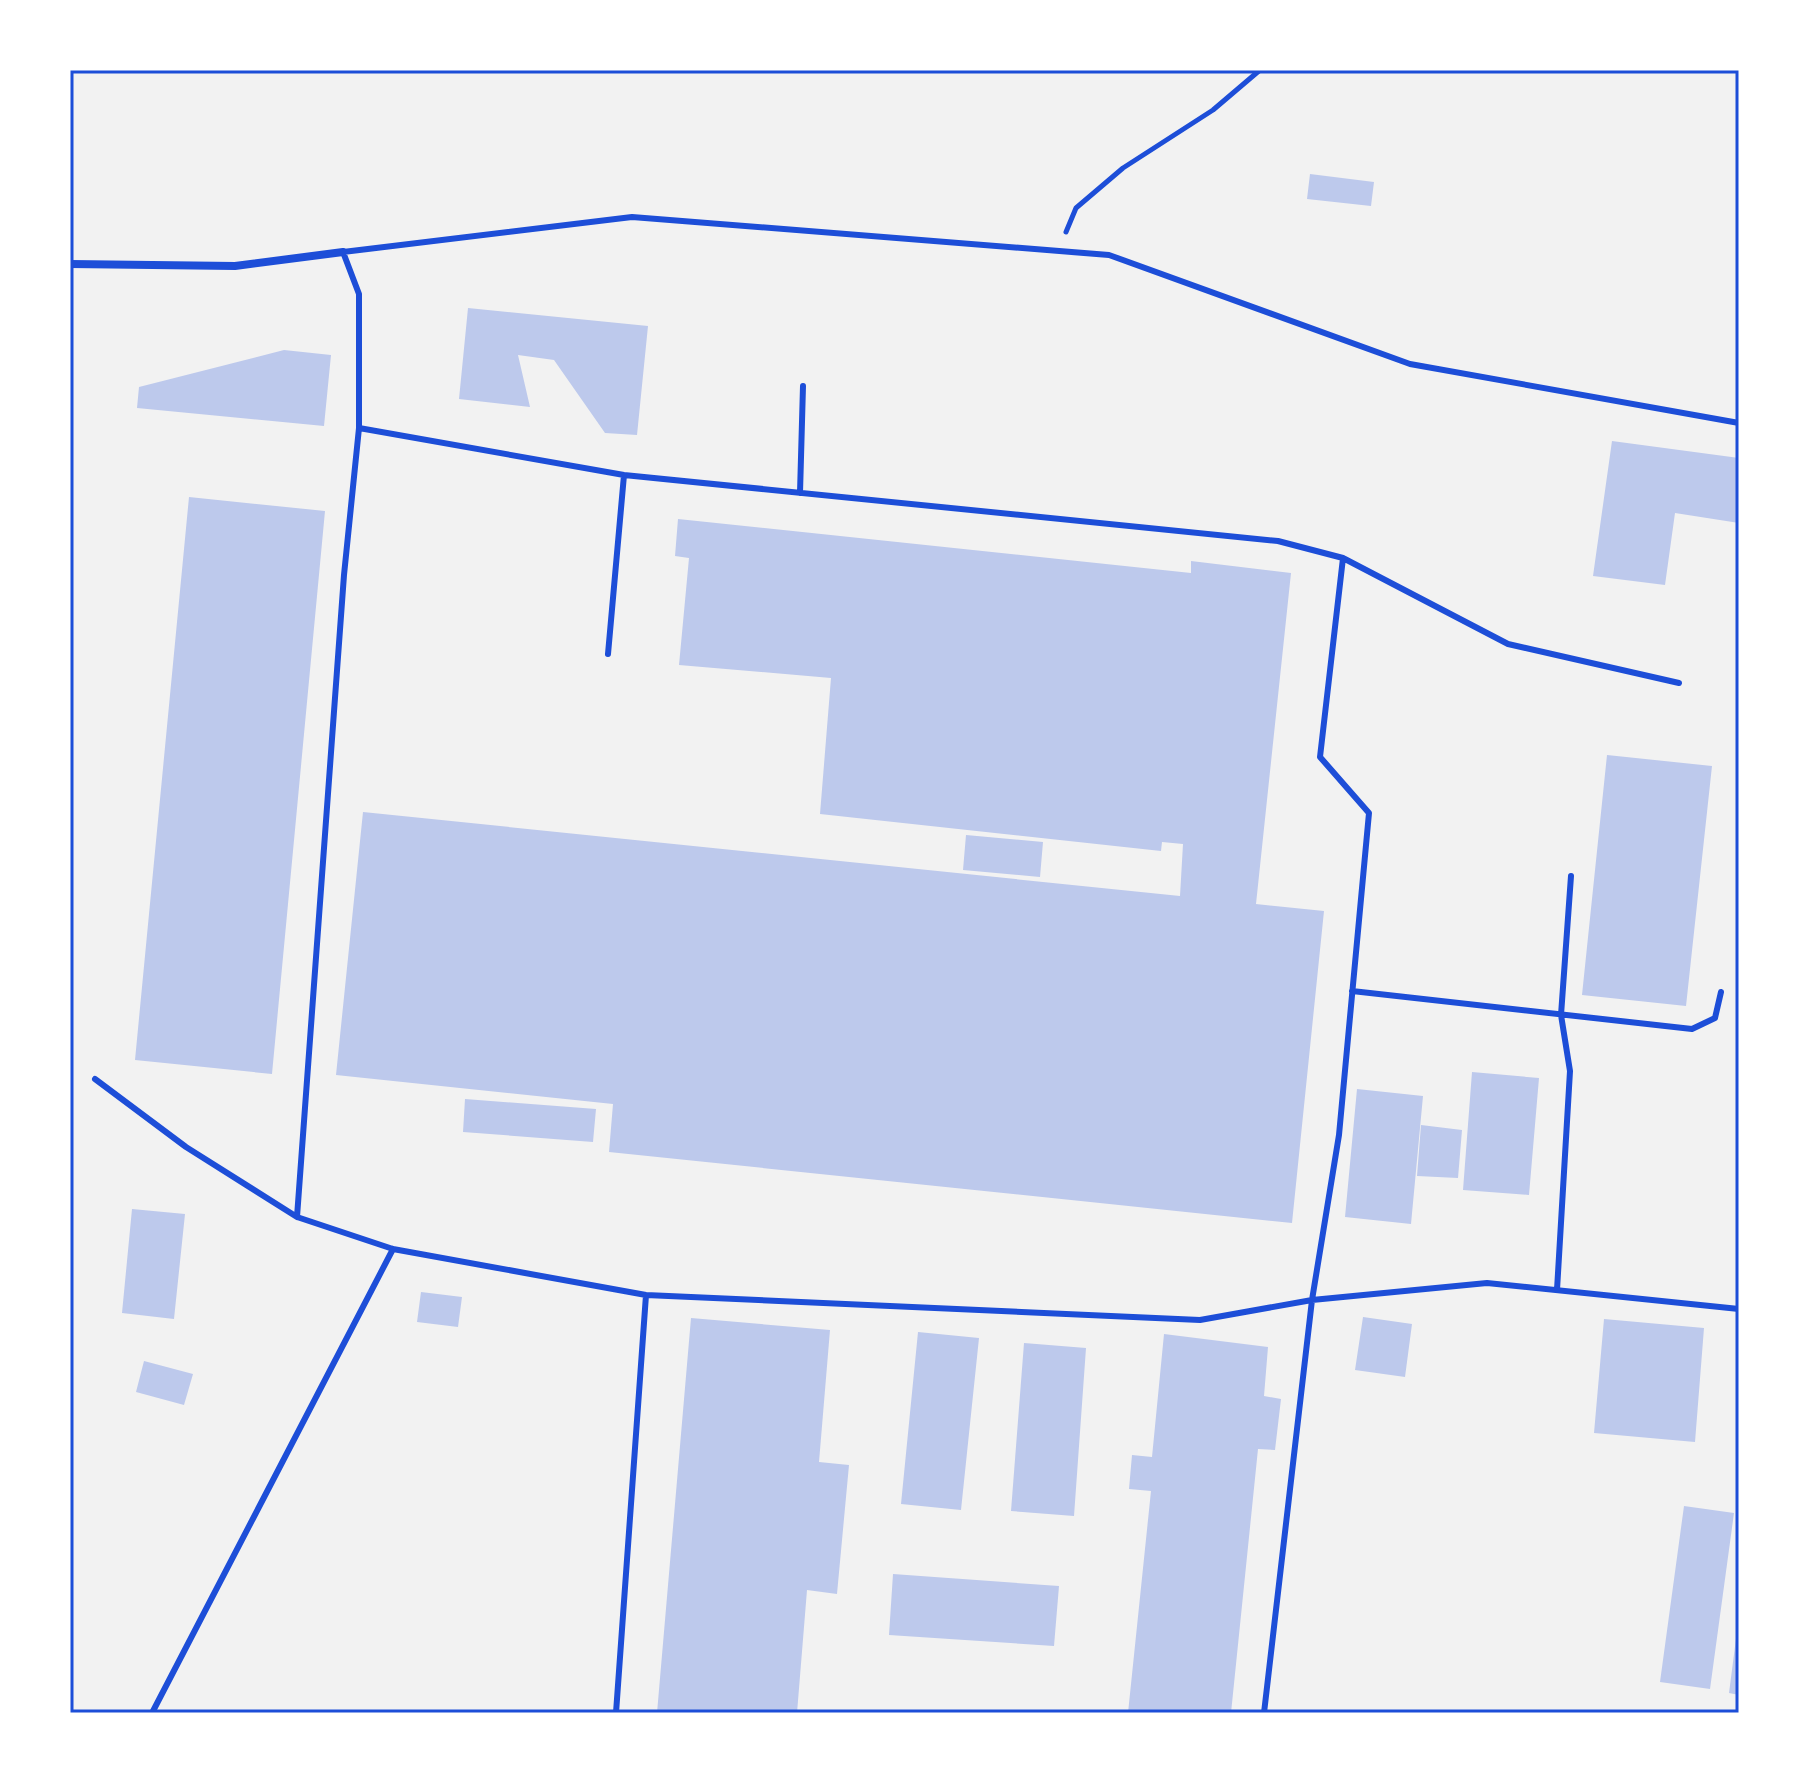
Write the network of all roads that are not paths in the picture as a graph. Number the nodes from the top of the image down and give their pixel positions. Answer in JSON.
{"nodes":[{"id":1,"x":343,"y":252,"type":"junction"},
{"id":2,"x":70,"y":264,"type":"edge"},
{"id":3,"x":803,"y":386,"type":"dead end"},
{"id":4,"x":1739,"y":423,"type":"edge"},
{"id":5,"x":359,"y":428,"type":"junction"},
{"id":6,"x":624,"y":475,"type":"junction"},
{"id":7,"x":800,"y":493,"type":"junction"},
{"id":8,"x":1343,"y":558,"type":"junction"},
{"id":9,"x":608,"y":654,"type":"dead end"},
{"id":10,"x":1679,"y":683,"type":"dead end"},
{"id":11,"x":1571,"y":876,"type":"dead end"},
{"id":12,"x":1352,"y":991,"type":"junction"},
{"id":13,"x":1721,"y":992,"type":"dead end"},
{"id":14,"x":1561,"y":1015,"type":"junction"},
{"id":15,"x":95,"y":1079,"type":"dead end"},
{"id":16,"x":297,"y":1217,"type":"junction"},
{"id":17,"x":393,"y":1249,"type":"junction"},
{"id":18,"x":1557,"y":1290,"type":"junction"},
{"id":19,"x":646,"y":1295,"type":"junction"},
{"id":20,"x":1312,"y":1300,"type":"junction"},
{"id":21,"x":1739,"y":1309,"type":"edge"},
{"id":22,"x":152,"y":1713,"type":"edge"},
{"id":23,"x":616,"y":1713,"type":"edge"},
{"id":24,"x":1264,"y":1713,"type":"edge"}],
"edges":[{"from":1,"to":2,"type":"street"},
{"from":1,"to":4,"type":"lane"},
{"from":1,"to":5,"type":"lane"},
{"from":3,"to":7,"type":"lane"},
{"from":5,"to":6,"type":"lane"},
{"from":5,"to":16,"type":"lane"},
{"from":6,"to":7,"type":"lane"},
{"from":6,"to":9,"type":"lane"},
{"from":7,"to":8,"type":"lane"},
{"from":8,"to":10,"type":"lane"},
{"from":8,"to":12,"type":"lane"},
{"from":11,"to":14,"type":"lane"},
{"from":12,"to":14,"type":"lane"},
{"from":12,"to":20,"type":"lane"},
{"from":13,"to":14,"type":"lane"},
{"from":14,"to":18,"type":"lane"},
{"from":15,"to":16,"type":"lane"},
{"from":16,"to":17,"type":"lane"},
{"from":17,"to":19,"type":"lane"},
{"from":17,"to":22,"type":"lane"},
{"from":18,"to":20,"type":"lane"},
{"from":18,"to":21,"type":"lane"},
{"from":19,"to":20,"type":"lane"},
{"from":19,"to":23,"type":"lane"},
{"from":20,"to":24,"type":"lane"}]}
